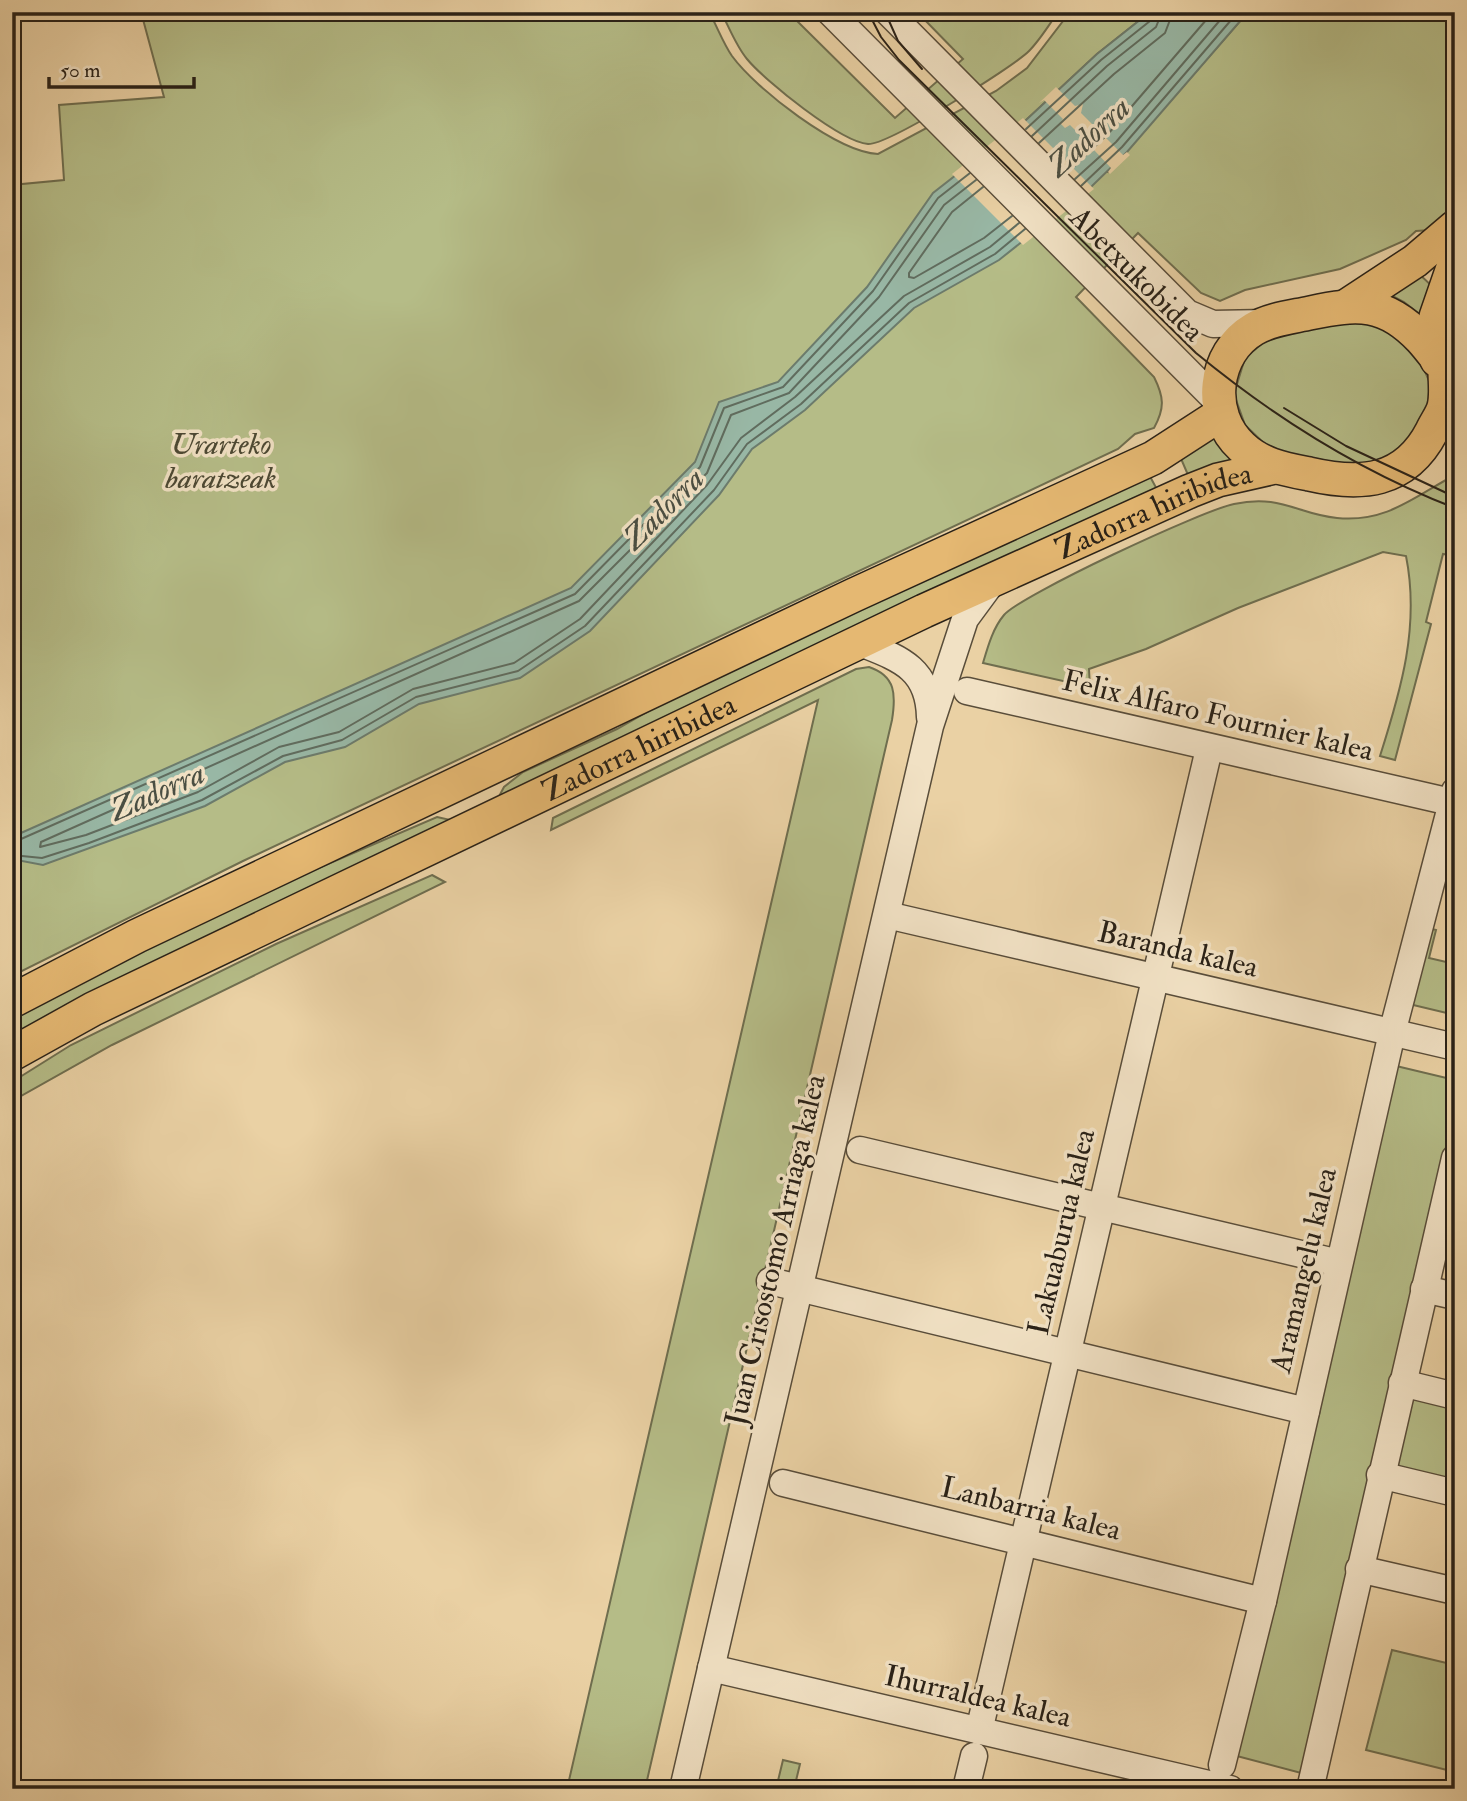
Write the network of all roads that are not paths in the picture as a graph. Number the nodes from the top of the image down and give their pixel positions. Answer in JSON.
{"nodes":[{"id":1,"x":830,"y":12,"type":"edge"},
{"id":2,"x":888,"y":12,"type":"edge"},
{"id":3,"x":1455,"y":227,"type":"edge"},
{"id":4,"x":1455,"y":262,"type":"edge"},
{"id":5,"x":1348,"y":305,"type":"junction"},
{"id":6,"x":1266,"y":323,"type":"junction"},
{"id":7,"x":1446,"y":370,"type":"edge"},
{"id":8,"x":1220,"y":409,"type":"junction"},
{"id":9,"x":1455,"y":443,"type":"edge"},
{"id":10,"x":1408,"y":462,"type":"junction"},
{"id":11,"x":1275,"y":467,"type":"junction"},
{"id":12,"x":995,"y":578,"type":"junction"},
{"id":13,"x":858,"y":642,"type":"junction"},
{"id":14,"x":967,"y":691,"type":"dead end"},
{"id":15,"x":930,"y":726,"type":"junction"},
{"id":16,"x":1209,"y":749,"type":"junction"},
{"id":17,"x":1454,"y":799,"type":"edge"},
{"id":18,"x":887,"y":915,"type":"junction"},
{"id":19,"x":1154,"y":977,"type":"junction"},
{"id":20,"x":12,"y":1000,"type":"edge"},
{"id":21,"x":1392,"y":1033,"type":"junction"},
{"id":22,"x":1455,"y":1048,"type":"edge"},
{"id":23,"x":12,"y":1054,"type":"edge"},
{"id":24,"x":860,"y":1150,"type":"dead end"},
{"id":25,"x":1455,"y":1158,"type":"edge"},
{"id":26,"x":1102,"y":1205,"type":"junction"},
{"id":27,"x":1339,"y":1263,"type":"junction"},
{"id":28,"x":770,"y":1281,"type":"dead end"},
{"id":29,"x":800,"y":1288,"type":"junction"},
{"id":30,"x":1424,"y":1289,"type":"junction"},
{"id":31,"x":1455,"y":1296,"type":"edge"},
{"id":32,"x":1066,"y":1355,"type":"junction"},
{"id":33,"x":1402,"y":1383,"type":"junction"},
{"id":34,"x":1455,"y":1396,"type":"edge"},
{"id":35,"x":1306,"y":1411,"type":"junction"},
{"id":36,"x":1380,"y":1475,"type":"junction"},
{"id":37,"x":783,"y":1482,"type":"dead end"},
{"id":38,"x":1455,"y":1493,"type":"edge"},
{"id":39,"x":1023,"y":1540,"type":"junction"},
{"id":40,"x":1359,"y":1569,"type":"junction"},
{"id":41,"x":1455,"y":1591,"type":"edge"},
{"id":42,"x":1263,"y":1601,"type":"junction"},
{"id":43,"x":711,"y":1668,"type":"junction"},
{"id":44,"x":976,"y":1743,"type":"junction"},
{"id":45,"x":1226,"y":1777,"type":"edge"},
{"id":46,"x":1311,"y":1786,"type":"dead end"},
{"id":47,"x":684,"y":1789,"type":"edge"},
{"id":48,"x":966,"y":1789,"type":"edge"}],
"edges":[{"from":1,"to":8,"type":"street","name":"Abetxukobidea"},
{"from":2,"to":6,"type":"street","name":"Abetxukobidea"},
{"from":3,"to":5,"type":"main road"},
{"from":4,"to":7,"type":"main road","name":"Zadorra hiribidea"},
{"from":5,"to":6,"type":"main road"},
{"from":5,"to":7,"type":"main road"},
{"from":6,"to":8,"type":"main road"},
{"from":7,"to":10,"type":"main road","name":"Zadorra hiribidea"},
{"from":8,"to":11,"type":"main road","name":"Zadorra hiribidea"},
{"from":8,"to":20,"type":"main road","name":"Zadorra hiribidea"},
{"from":9,"to":10,"type":"main road"},
{"from":10,"to":11,"type":"main road","name":"Zadorra hiribidea"},
{"from":11,"to":12,"type":"main road","name":"Zadorra hiribidea"},
{"from":12,"to":13,"type":"main road","name":"Zadorra hiribidea"},
{"from":12,"to":15,"type":"street","name":"Juan Crisostomo Arriaga kalea"},
{"from":13,"to":15,"type":"street","name":"Juan Crisostomo Arriaga kalea"},
{"from":13,"to":23,"type":"main road","name":"Zadorra hiribidea"},
{"from":14,"to":16,"type":"street","name":"Felix Alfaro Fournier kalea"},
{"from":15,"to":18,"type":"street","name":"Juan Crisostomo Arriaga kalea"},
{"from":16,"to":17,"type":"street","name":"Felix Alfaro Fournier kalea"},
{"from":16,"to":19,"type":"street","name":"Lakuaburua kalea"},
{"from":17,"to":21,"type":"street","name":"Aramangelu kalea"},
{"from":18,"to":19,"type":"street","name":"Baranda kalea"},
{"from":18,"to":29,"type":"street","name":"Juan Crisostomo Arriaga kalea"},
{"from":19,"to":21,"type":"street","name":"Baranda kalea"},
{"from":19,"to":26,"type":"street","name":"Lakuaburua kalea"},
{"from":21,"to":22,"type":"street","name":"Baranda kalea"},
{"from":21,"to":27,"type":"street","name":"Aramangelu kalea"},
{"from":24,"to":26,"type":"street"},
{"from":25,"to":30,"type":"street"},
{"from":26,"to":27,"type":"street"},
{"from":26,"to":32,"type":"street","name":"Lakuaburua kalea"},
{"from":27,"to":35,"type":"street","name":"Aramangelu kalea"},
{"from":28,"to":29,"type":"street"},
{"from":29,"to":32,"type":"street"},
{"from":29,"to":43,"type":"street","name":"Juan Crisostomo Arriaga kalea"},
{"from":30,"to":31,"type":"street"},
{"from":30,"to":33,"type":"street"},
{"from":32,"to":35,"type":"street"},
{"from":32,"to":39,"type":"street","name":"Lakuaburua kalea"},
{"from":33,"to":34,"type":"street"},
{"from":33,"to":36,"type":"street"},
{"from":35,"to":42,"type":"street","name":"Aramangelu kalea"},
{"from":36,"to":38,"type":"street"},
{"from":36,"to":40,"type":"street"},
{"from":37,"to":39,"type":"street","name":"Lanbarria kalea"},
{"from":39,"to":42,"type":"street","name":"Lanbarria kalea"},
{"from":39,"to":44,"type":"street","name":"Lakuaburua kalea"},
{"from":40,"to":41,"type":"street"},
{"from":40,"to":46,"type":"street"},
{"from":42,"to":45,"type":"street","name":"Aramangelu kalea"},
{"from":43,"to":44,"type":"street","name":"Ihurraldea kalea"},
{"from":43,"to":47,"type":"street","name":"Juan Crisostomo Arriaga kalea"},
{"from":44,"to":45,"type":"street","name":"Ihurraldea kalea"},
{"from":44,"to":48,"type":"street","name":"Lakuaburua kalea"}]}
